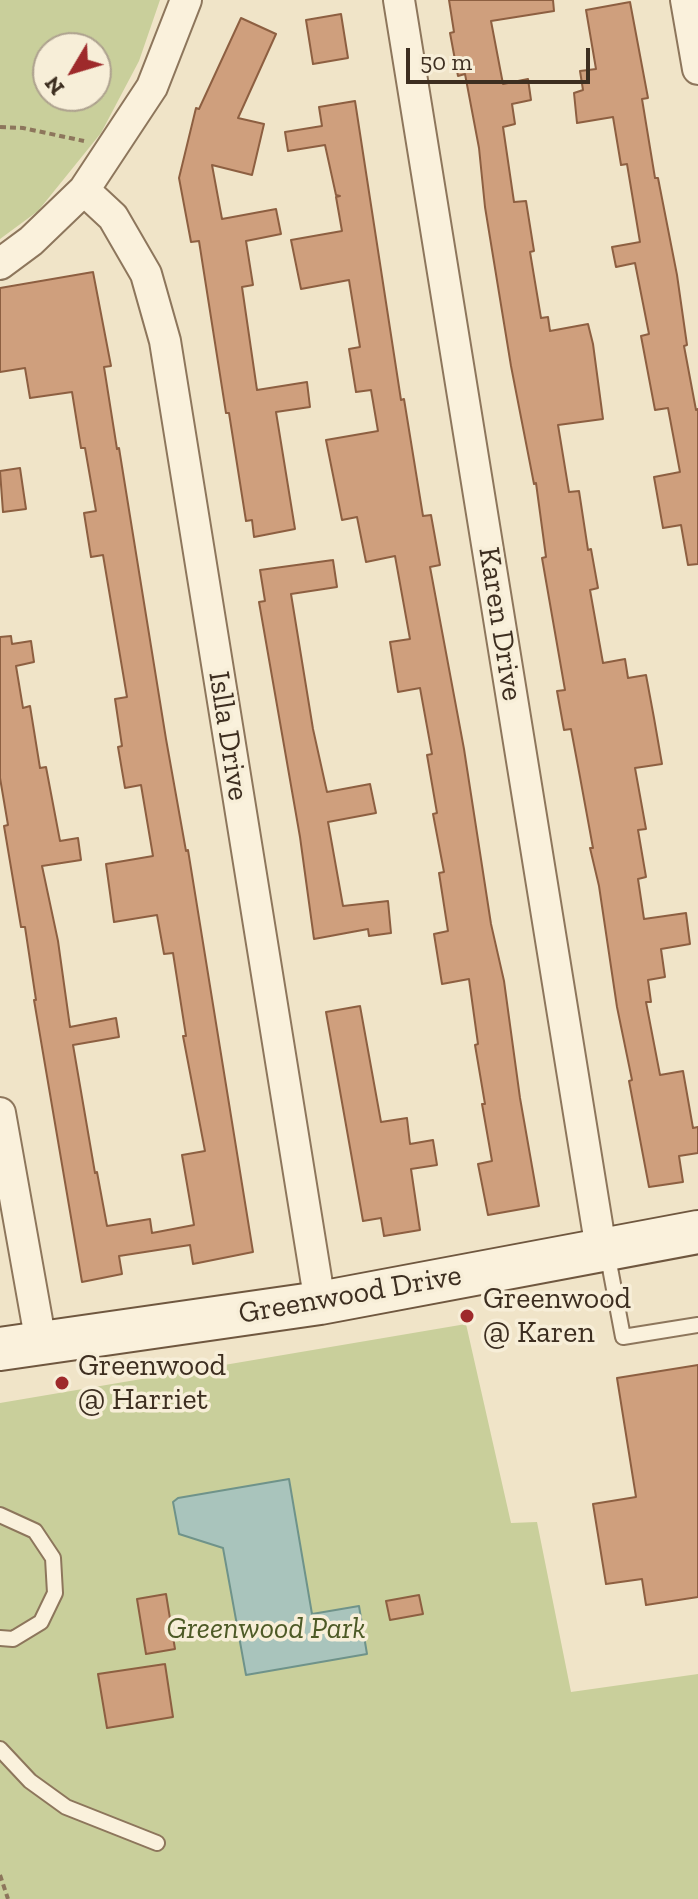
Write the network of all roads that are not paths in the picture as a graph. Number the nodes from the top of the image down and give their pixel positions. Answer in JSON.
{"nodes":[{"id":1,"x":186,"y":0,"type":"edge"},
{"id":2,"x":399,"y":0,"type":"edge"},
{"id":3,"x":686,"y":0,"type":"edge"},
{"id":4,"x":698,"y":69,"type":"edge"},
{"id":5,"x":84,"y":190,"type":"junction"},
{"id":6,"x":0,"y":264,"type":"edge"},
{"id":7,"x":0,"y":1113,"type":"edge"},
{"id":8,"x":698,"y":1232,"type":"edge"},
{"id":9,"x":604,"y":1248,"type":"junction"},
{"id":10,"x":320,"y":1303,"type":"junction"},
{"id":11,"x":698,"y":1325,"type":"edge"},
{"id":12,"x":41,"y":1343,"type":"junction"},
{"id":13,"x":0,"y":1349,"type":"edge"},
{"id":14,"x":0,"y":1515,"type":"edge"},
{"id":15,"x":0,"y":1638,"type":"edge"},
{"id":16,"x":0,"y":1749,"type":"edge"},
{"id":17,"x":157,"y":1843,"type":"dead end"}],
"edges":[{"from":1,"to":5,"type":"street"},
{"from":2,"to":9,"type":"street","name":"Karen Drive"},
{"from":3,"to":4,"type":"street"},
{"from":5,"to":6,"type":"street"},
{"from":5,"to":10,"type":"street","name":"Islla Drive"},
{"from":7,"to":12,"type":"street"},
{"from":8,"to":9,"type":"main road","name":"Greenwood Drive"},
{"from":9,"to":10,"type":"main road","name":"Greenwood Drive"},
{"from":9,"to":11,"type":"lane"},
{"from":10,"to":12,"type":"main road","name":"Greenwood Drive"},
{"from":12,"to":13,"type":"main road","name":"Greenwood Drive"},
{"from":14,"to":15,"type":"lane"},
{"from":16,"to":17,"type":"lane"}]}
